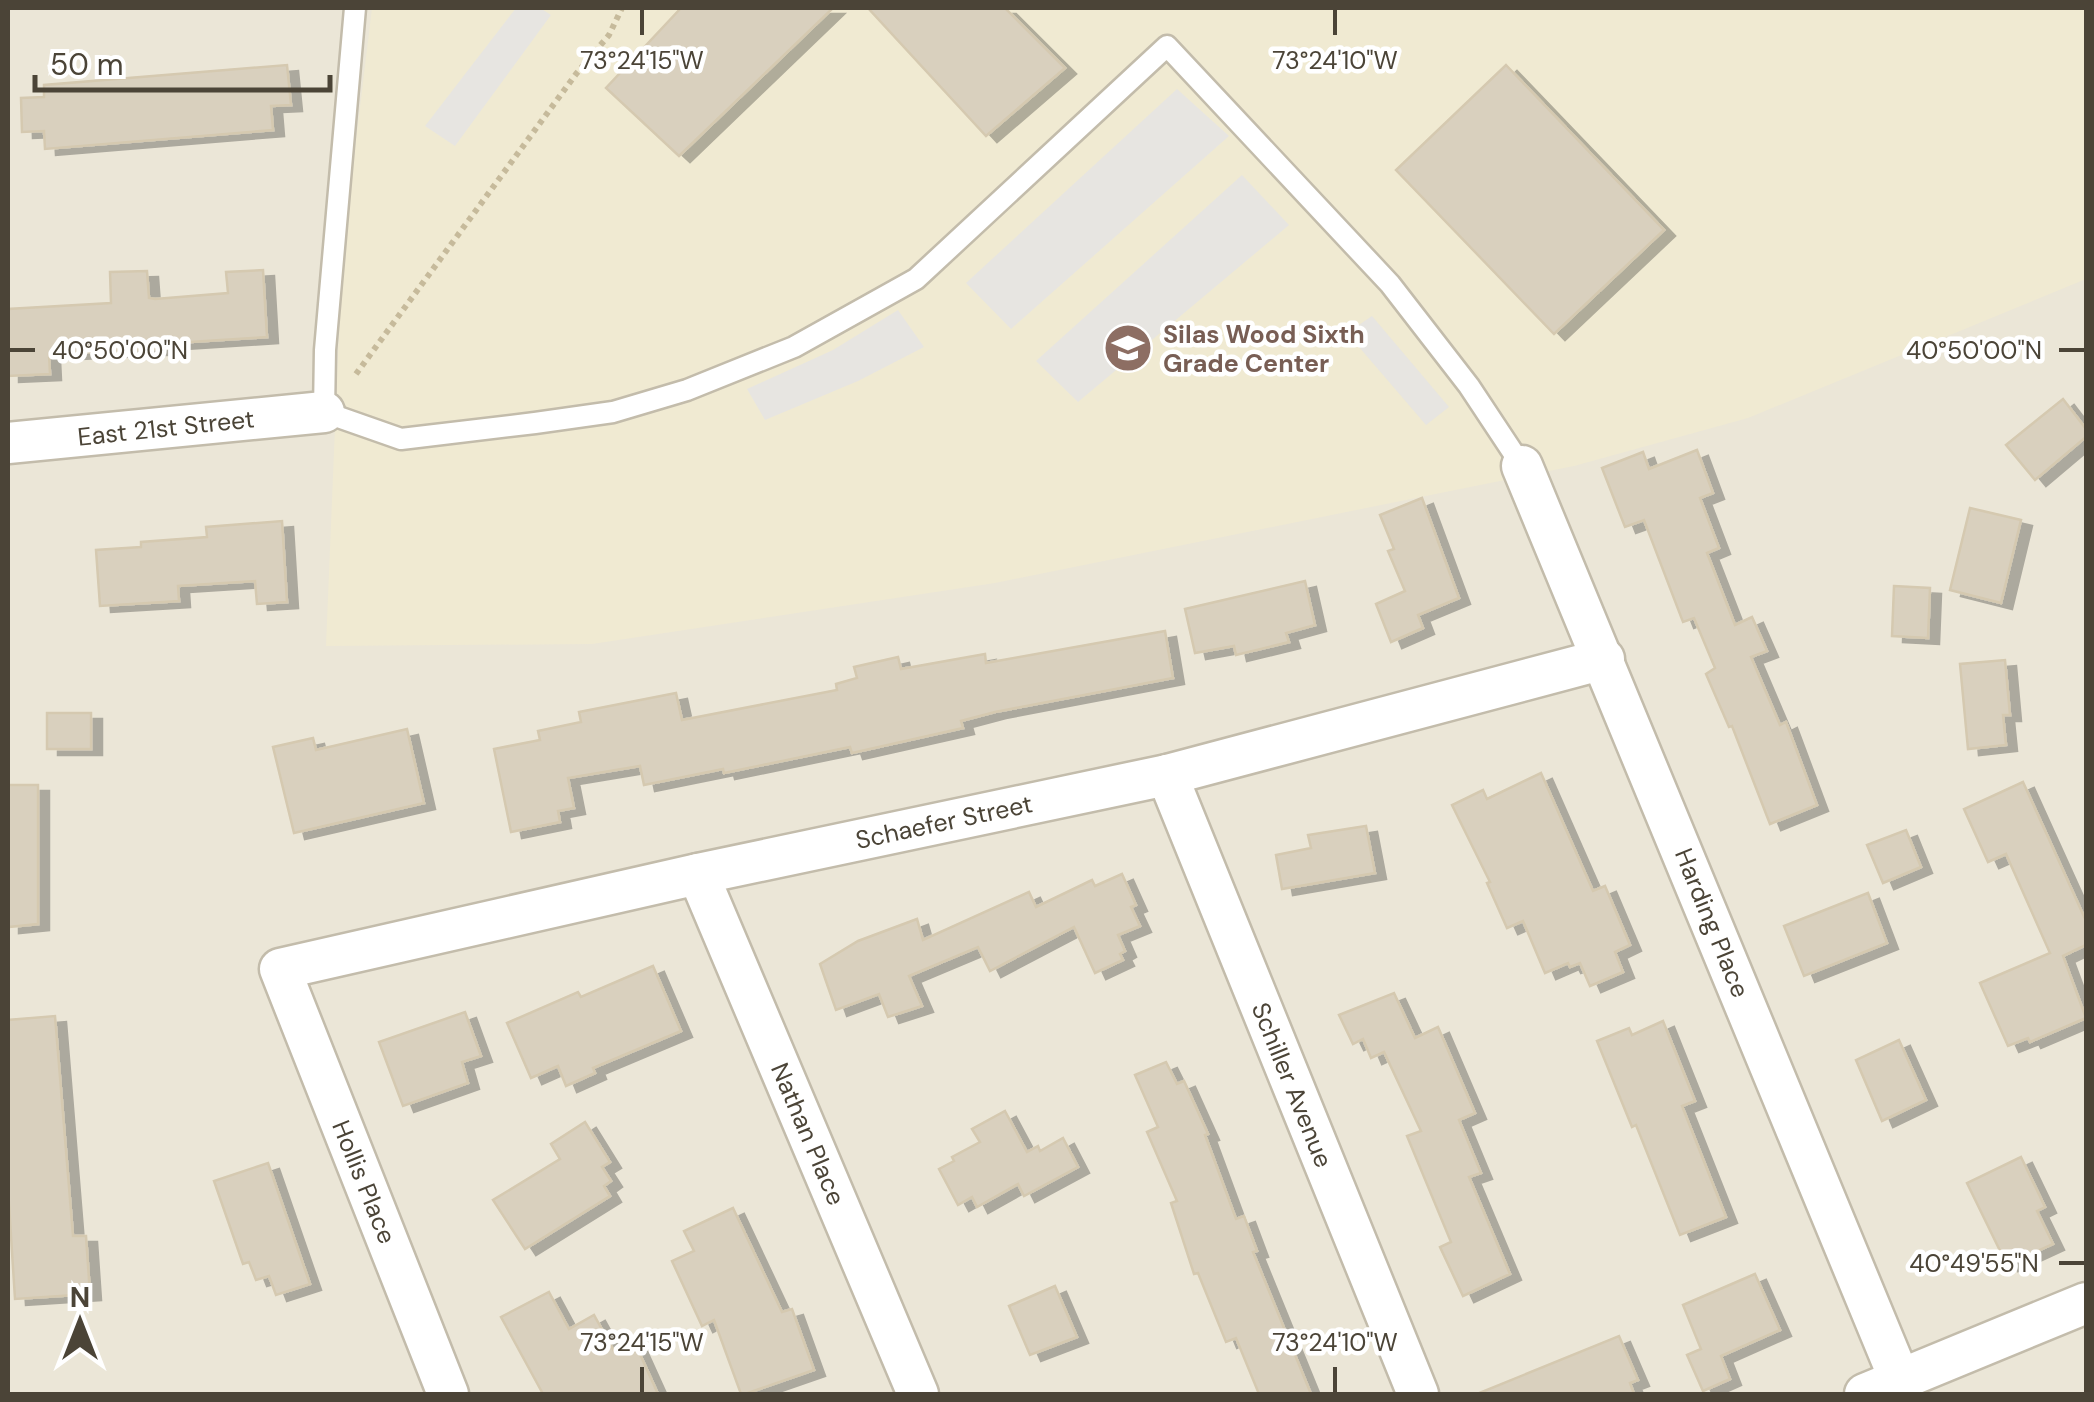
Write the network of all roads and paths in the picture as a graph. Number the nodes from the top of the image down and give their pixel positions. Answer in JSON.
{"nodes":[{"id":1,"x":356,"y":8,"type":"edge"},
{"id":2,"x":622,"y":8,"type":"edge"},
{"id":3,"x":350,"y":382,"type":"dead end"},
{"id":4,"x":324,"y":412,"type":"junction"},
{"id":5,"x":8,"y":444,"type":"edge"},
{"id":6,"x":1522,"y":466,"type":"joint"},
{"id":7,"x":1604,"y":660,"type":"junction"},
{"id":8,"x":1167,"y":775,"type":"junction"},
{"id":9,"x":698,"y":874,"type":"junction"},
{"id":10,"x":280,"y":969,"type":"joint"},
{"id":11,"x":2086,"y":1303,"type":"edge"},
{"id":12,"x":1883,"y":1387,"type":"edge"},
{"id":13,"x":448,"y":1394,"type":"edge"},
{"id":14,"x":918,"y":1394,"type":"edge"},
{"id":15,"x":1418,"y":1394,"type":"edge"}],
"edges":[{"from":1,"to":4,"type":"lane"},
{"from":2,"to":3,"type":"path"},
{"from":4,"to":5,"type":"street","name":"East 21st Street"},
{"from":4,"to":6,"type":"lane"},
{"from":6,"to":7,"type":"street","name":"Harding Place"},
{"from":7,"to":8,"type":"street","name":"Schaefer Street"},
{"from":7,"to":12,"type":"street","name":"Harding Place"},
{"from":8,"to":9,"type":"street","name":"Schaefer Street"},
{"from":8,"to":15,"type":"street","name":"Schiller Avenue"},
{"from":9,"to":10,"type":"street","name":"Schaefer Street"},
{"from":9,"to":14,"type":"street","name":"Nathan Place"},
{"from":10,"to":13,"type":"street","name":"Hollis Place"},
{"from":11,"to":12,"type":"street"}]}
